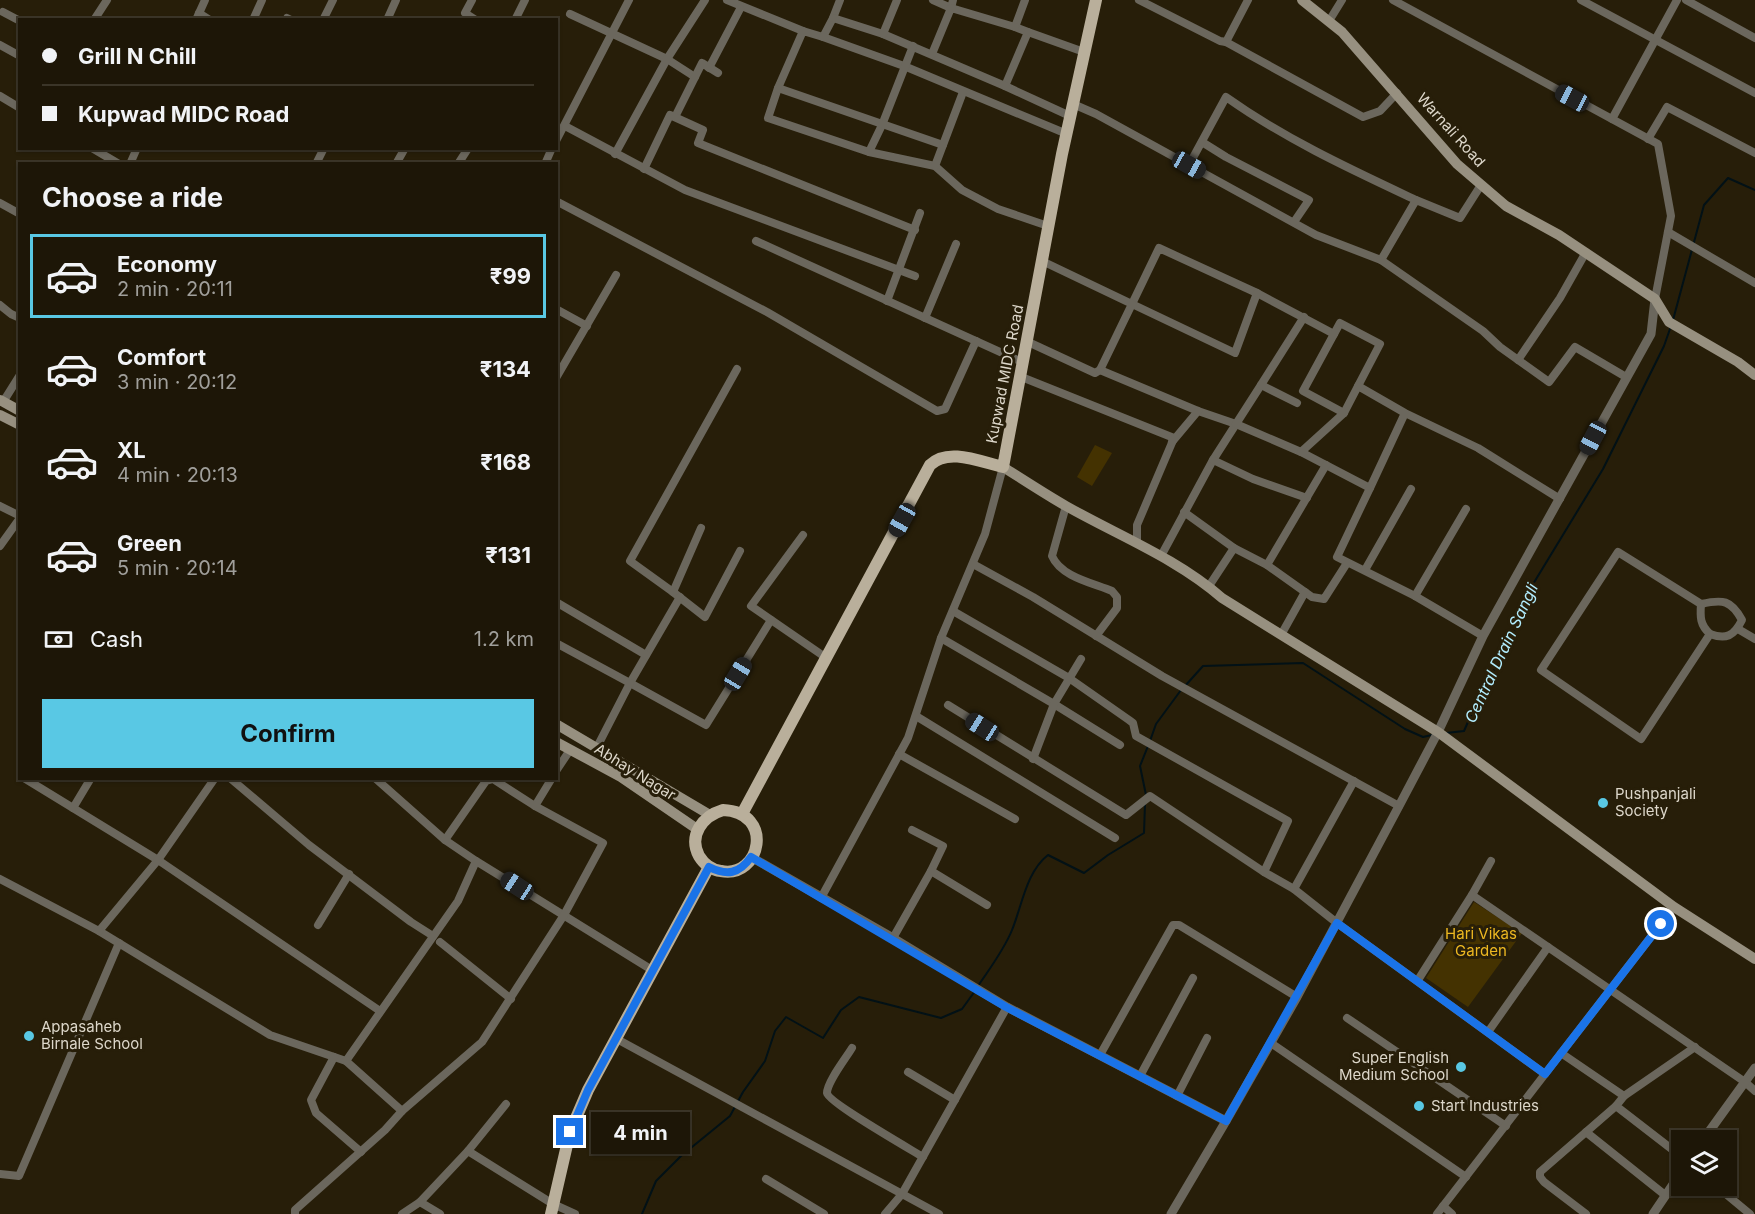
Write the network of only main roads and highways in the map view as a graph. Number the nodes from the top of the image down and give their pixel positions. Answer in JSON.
{"nodes":[{"id":1,"x":1096,"y":0,"type":"edge"},
{"id":2,"x":1302,"y":0,"type":"edge"},
{"id":3,"x":1755,"y":375,"type":"edge"},
{"id":4,"x":2,"y":401,"type":"edge"},
{"id":5,"x":18,"y":410,"type":"edge"},
{"id":6,"x":0,"y":415,"type":"edge"},
{"id":7,"x":18,"y":424,"type":"edge"},
{"id":8,"x":1003,"y":467,"type":"junction"},
{"id":9,"x":558,"y":725,"type":"edge"},
{"id":10,"x":558,"y":743,"type":"edge"},
{"id":11,"x":741,"y":814,"type":"junction"},
{"id":12,"x":710,"y":815,"type":"junction"},
{"id":13,"x":697,"y":830,"type":"junction"},
{"id":14,"x":709,"y":867,"type":"junction"},
{"id":15,"x":1755,"y":959,"type":"edge"},
{"id":16,"x":552,"y":1209,"type":"edge"}],
"edges":[{"from":1,"to":8,"type":"main road","name":"Kupwad MIDC Road"},
{"from":2,"to":3,"type":"main road","name":"Warnali Road"},
{"from":4,"to":5,"type":"main road"},
{"from":6,"to":7,"type":"main road"},
{"from":8,"to":11,"type":"main road","name":"Kupwad MIDC Road"},
{"from":8,"to":15,"type":"main road"},
{"from":9,"to":12,"type":"main road"},
{"from":10,"to":13,"type":"main road","name":"Abhay Nagar"},
{"from":11,"to":12,"type":"main road"},
{"from":11,"to":14,"type":"main road"},
{"from":12,"to":13,"type":"main road"},
{"from":13,"to":14,"type":"main road"},
{"from":14,"to":16,"type":"main road"}]}
